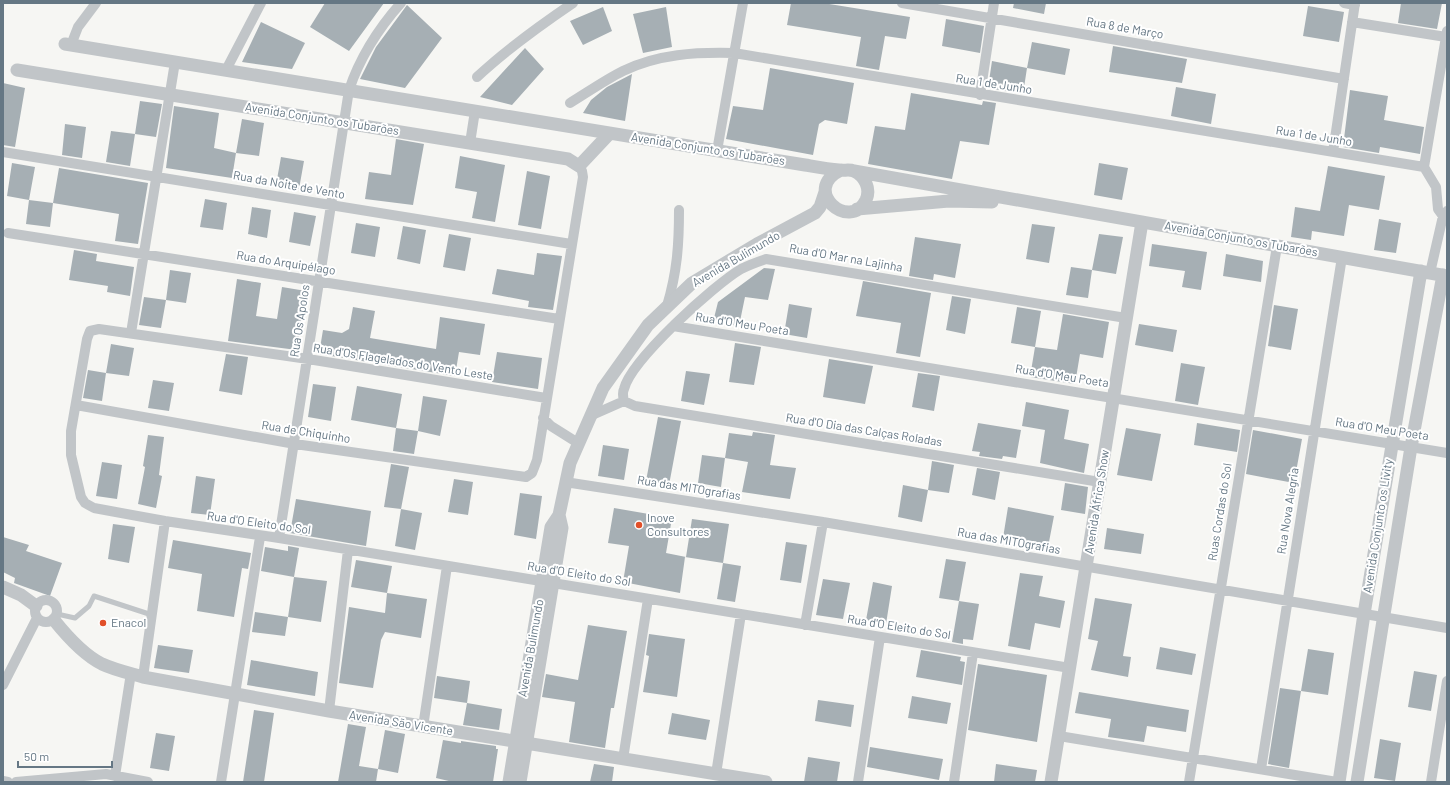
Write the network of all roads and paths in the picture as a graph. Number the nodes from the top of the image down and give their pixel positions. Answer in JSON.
{"nodes":[{"id":1,"x":96,"y":3,"type":"edge"},
{"id":2,"x":262,"y":3,"type":"edge"},
{"id":3,"x":400,"y":3,"type":"edge"},
{"id":4,"x":574,"y":3,"type":"edge"},
{"id":5,"x":743,"y":3,"type":"edge"},
{"id":6,"x":902,"y":3,"type":"edge"},
{"id":7,"x":994,"y":3,"type":"edge"},
{"id":8,"x":1351,"y":4,"type":"edge"},
{"id":9,"x":992,"y":18,"type":"junction"},
{"id":10,"x":1352,"y":22,"type":"junction"},
{"id":11,"x":1447,"y":34,"type":"edge"},
{"id":12,"x":68,"y":44,"type":"joint"},
{"id":13,"x":734,"y":54,"type":"junction"},
{"id":14,"x":175,"y":62,"type":"junction"},
{"id":15,"x":18,"y":70,"type":"dead end"},
{"id":16,"x":226,"y":70,"type":"junction"},
{"id":17,"x":477,"y":77,"type":"dead end"},
{"id":18,"x":1344,"y":80,"type":"junction"},
{"id":19,"x":349,"y":90,"type":"junction"},
{"id":20,"x":170,"y":95,"type":"junction"},
{"id":21,"x":980,"y":95,"type":"junction"},
{"id":22,"x":570,"y":103,"type":"dead end"},
{"id":23,"x":475,"y":111,"type":"junction"},
{"id":24,"x":344,"y":123,"type":"junction"},
{"id":25,"x":610,"y":133,"type":"junction"},
{"id":26,"x":470,"y":143,"type":"junction"},
{"id":27,"x":717,"y":151,"type":"junction"},
{"id":28,"x":3,"y":152,"type":"edge"},
{"id":29,"x":1333,"y":152,"type":"junction"},
{"id":30,"x":805,"y":165,"type":"junction"},
{"id":31,"x":579,"y":166,"type":"junction"},
{"id":32,"x":1424,"y":167,"type":"junction"},
{"id":33,"x":840,"y":170,"type":"junction"},
{"id":34,"x":854,"y":171,"type":"junction"},
{"id":35,"x":156,"y":176,"type":"junction"},
{"id":36,"x":826,"y":189,"type":"junction"},
{"id":37,"x":1036,"y":203,"type":"junction"},
{"id":38,"x":331,"y":206,"type":"junction"},
{"id":39,"x":857,"y":209,"type":"junction"},
{"id":40,"x":679,"y":210,"type":"dead end"},
{"id":41,"x":843,"y":212,"type":"junction"},
{"id":42,"x":1445,"y":213,"type":"edge"},
{"id":43,"x":809,"y":218,"type":"junction"},
{"id":44,"x":1142,"y":222,"type":"junction"},
{"id":45,"x":8,"y":233,"type":"dead end"},
{"id":46,"x":571,"y":244,"type":"junction"},
{"id":47,"x":1277,"y":246,"type":"junction"},
{"id":48,"x":145,"y":254,"type":"junction"},
{"id":49,"x":1342,"y":257,"type":"junction"},
{"id":50,"x":1426,"y":272,"type":"junction"},
{"id":51,"x":1445,"y":275,"type":"edge"},
{"id":52,"x":320,"y":282,"type":"junction"},
{"id":53,"x":667,"y":306,"type":"junction"},
{"id":54,"x":1126,"y":318,"type":"junction"},
{"id":55,"x":559,"y":319,"type":"junction"},
{"id":56,"x":673,"y":326,"type":"junction"},
{"id":57,"x":131,"y":333,"type":"junction"},
{"id":58,"x":308,"y":360,"type":"junction"},
{"id":59,"x":546,"y":398,"type":"junction"},
{"id":60,"x":1114,"y":398,"type":"junction"},
{"id":61,"x":624,"y":401,"type":"junction"},
{"id":62,"x":76,"y":405,"type":"junction"},
{"id":63,"x":590,"y":416,"type":"junction"},
{"id":64,"x":543,"y":418,"type":"junction"},
{"id":65,"x":1248,"y":420,"type":"junction"},
{"id":66,"x":1314,"y":431,"type":"junction"},
{"id":67,"x":578,"y":443,"type":"junction"},
{"id":68,"x":1392,"y":443,"type":"junction"},
{"id":69,"x":295,"y":444,"type":"junction"},
{"id":70,"x":1411,"y":447,"type":"junction"},
{"id":71,"x":1447,"y":453,"type":"edge"},
{"id":72,"x":565,"y":482,"type":"junction"},
{"id":73,"x":1100,"y":482,"type":"junction"},
{"id":74,"x":165,"y":521,"type":"junction"},
{"id":75,"x":823,"y":522,"type":"junction"},
{"id":76,"x":260,"y":537,"type":"junction"},
{"id":77,"x":279,"y":538,"type":"junction"},
{"id":78,"x":348,"y":550,"type":"junction"},
{"id":79,"x":446,"y":566,"type":"junction"},
{"id":80,"x":1086,"y":567,"type":"junction"},
{"id":81,"x":547,"y":582,"type":"junction"},
{"id":82,"x":3,"y":587,"type":"edge"},
{"id":83,"x":1221,"y":590,"type":"junction"},
{"id":84,"x":648,"y":599,"type":"junction"},
{"id":85,"x":1288,"y":601,"type":"junction"},
{"id":86,"x":37,"y":612,"type":"junction"},
{"id":87,"x":741,"y":614,"type":"junction"},
{"id":88,"x":1364,"y":614,"type":"junction"},
{"id":89,"x":152,"y":615,"type":"junction"},
{"id":90,"x":55,"y":617,"type":"junction"},
{"id":91,"x":1383,"y":617,"type":"junction"},
{"id":92,"x":805,"y":625,"type":"junction"},
{"id":93,"x":1447,"y":628,"type":"edge"},
{"id":94,"x":880,"y":637,"type":"junction"},
{"id":95,"x":973,"y":652,"type":"junction"},
{"id":96,"x":1070,"y":668,"type":"junction"},
{"id":97,"x":137,"y":675,"type":"junction"},
{"id":98,"x":1447,"y":681,"type":"edge"},
{"id":99,"x":3,"y":685,"type":"edge"},
{"id":100,"x":236,"y":693,"type":"junction"},
{"id":101,"x":329,"y":711,"type":"junction"},
{"id":102,"x":423,"y":726,"type":"junction"},
{"id":103,"x":1059,"y":736,"type":"junction"},
{"id":104,"x":521,"y":743,"type":"junction"},
{"id":105,"x":1193,"y":758,"type":"junction"},
{"id":106,"x":623,"y":759,"type":"junction"},
{"id":107,"x":1261,"y":770,"type":"junction"},
{"id":108,"x":716,"y":774,"type":"junction"},
{"id":109,"x":109,"y":777,"type":"edge"},
{"id":110,"x":3,"y":781,"type":"edge"},
{"id":111,"x":8,"y":782,"type":"edge"},
{"id":112,"x":16,"y":782,"type":"edge"},
{"id":113,"x":148,"y":782,"type":"edge"},
{"id":114,"x":221,"y":782,"type":"edge"},
{"id":115,"x":509,"y":782,"type":"edge"},
{"id":116,"x":520,"y":782,"type":"edge"},
{"id":117,"x":766,"y":782,"type":"edge"},
{"id":118,"x":858,"y":782,"type":"edge"},
{"id":119,"x":954,"y":782,"type":"edge"},
{"id":120,"x":1051,"y":782,"type":"edge"},
{"id":121,"x":1189,"y":782,"type":"edge"},
{"id":122,"x":1338,"y":782,"type":"edge"},
{"id":123,"x":1356,"y":782,"type":"edge"},
{"id":124,"x":1431,"y":782,"type":"edge"}],
"edges":[{"from":1,"to":12,"type":"street"},
{"from":2,"to":16,"type":"street"},
{"from":3,"to":19,"type":"street","name":"Rua Os Apolos"},
{"from":4,"to":17,"type":"street"},
{"from":5,"to":13,"type":"street"},
{"from":6,"to":9,"type":"street","name":"Rua 8 de Março"},
{"from":7,"to":9,"type":"street"},
{"from":8,"to":10,"type":"street"},
{"from":9,"to":18,"type":"street","name":"Rua 8 de Março"},
{"from":9,"to":21,"type":"street"},
{"from":10,"to":11,"type":"street"},
{"from":10,"to":18,"type":"street"},
{"from":11,"to":32,"type":"street"},
{"from":12,"to":14,"type":"street","name":"Avenida Conjunto os Tubarões"},
{"from":13,"to":21,"type":"street","name":"Rua 1 de Junho"},
{"from":13,"to":22,"type":"street","name":"Rua 1 de Junho"},
{"from":13,"to":27,"type":"street"},
{"from":14,"to":16,"type":"street","name":"Avenida Conjunto os Tubarões"},
{"from":14,"to":20,"type":"street"},
{"from":15,"to":20,"type":"street","name":"Avenida Conjunto os Tubarões"},
{"from":16,"to":19,"type":"street","name":"Avenida Conjunto os Tubarões"},
{"from":18,"to":29,"type":"street"},
{"from":19,"to":23,"type":"street","name":"Avenida Conjunto os Tubarões"},
{"from":19,"to":24,"type":"street","name":"Rua Os Apolos"},
{"from":20,"to":24,"type":"street","name":"Avenida Conjunto os Tubarões"},
{"from":20,"to":35,"type":"street"},
{"from":21,"to":29,"type":"street","name":"Rua 1 de Junho"},
{"from":23,"to":25,"type":"street","name":"Avenida Conjunto os Tubarões"},
{"from":23,"to":26,"type":"street"},
{"from":24,"to":26,"type":"street","name":"Avenida Conjunto os Tubarões"},
{"from":24,"to":38,"type":"street","name":"Rua Os Apolos"},
{"from":25,"to":27,"type":"street","name":"Avenida Conjunto os Tubarões"},
{"from":25,"to":31,"type":"street"},
{"from":26,"to":31,"type":"street","name":"Avenida Conjunto os Tubarões"},
{"from":27,"to":30,"type":"street","name":"Avenida Conjunto os Tubarões"},
{"from":28,"to":35,"type":"street","name":"Rua da Noite de Vento"},
{"from":29,"to":32,"type":"street","name":"Rua 1 de Junho"},
{"from":30,"to":33,"type":"street","name":"Avenida Conjunto os Tubarões"},
{"from":30,"to":36,"type":"street"},
{"from":31,"to":46,"type":"street"},
{"from":32,"to":42,"type":"street"},
{"from":33,"to":34,"type":"street"},
{"from":33,"to":36,"type":"street"},
{"from":34,"to":37,"type":"street"},
{"from":34,"to":39,"type":"street"},
{"from":35,"to":38,"type":"street","name":"Rua da Noite de Vento"},
{"from":35,"to":48,"type":"street"},
{"from":36,"to":41,"type":"street"},
{"from":36,"to":43,"type":"street"},
{"from":37,"to":39,"type":"street"},
{"from":37,"to":44,"type":"street","name":"Avenida Conjunto os Tubarões"},
{"from":38,"to":46,"type":"street","name":"Rua da Noite de Vento"},
{"from":38,"to":52,"type":"street","name":"Rua Os Apolos"},
{"from":39,"to":41,"type":"street"},
{"from":40,"to":53,"type":"street"},
{"from":41,"to":43,"type":"street"},
{"from":42,"to":50,"type":"street"},
{"from":43,"to":53,"type":"street","name":"Avenida Bulimundo"},
{"from":44,"to":47,"type":"street","name":"Avenida Conjunto os Tubarões"},
{"from":44,"to":54,"type":"street","name":"Avenida África Show"},
{"from":45,"to":48,"type":"street","name":"Rua do Arquipélago"},
{"from":46,"to":55,"type":"street"},
{"from":47,"to":49,"type":"street","name":"Avenida Conjunto os Tubarões"},
{"from":47,"to":65,"type":"street","name":"Ruas Cordas do Sol"},
{"from":48,"to":52,"type":"street","name":"Rua do Arquipélago"},
{"from":48,"to":57,"type":"street"},
{"from":49,"to":50,"type":"street","name":"Avenida Conjunto os Tubarões"},
{"from":49,"to":66,"type":"street","name":"Rua Nova Alegria"},
{"from":50,"to":51,"type":"street","name":"Avenida Conjunto os Tubarões"},
{"from":50,"to":68,"type":"street","name":"Avenida Conjunto os Livity"},
{"from":51,"to":70,"type":"street","name":"Avenida Conjunto os Livity"},
{"from":52,"to":55,"type":"street","name":"Rua do Arquipélago"},
{"from":52,"to":58,"type":"street","name":"Rua Os Apolos"},
{"from":53,"to":63,"type":"street","name":"Avenida Bulimundo"},
{"from":54,"to":56,"type":"street","name":"Rua d'O Mar na Lajinha"},
{"from":54,"to":60,"type":"street","name":"Avenida África Show"},
{"from":55,"to":59,"type":"street"},
{"from":56,"to":60,"type":"street","name":"Rua d'O Meu Poeta"},
{"from":56,"to":61,"type":"street","name":"Rua d'O Mar na Lajinha"},
{"from":57,"to":58,"type":"street","name":"Rua d'Os Flagelados do Vento Leste"},
{"from":57,"to":62,"type":"street","name":"Rua d'Os Flagelados do Vento Leste"},
{"from":58,"to":59,"type":"street","name":"Rua d'Os Flagelados do Vento Leste"},
{"from":58,"to":69,"type":"street","name":"Rua Os Apolos"},
{"from":59,"to":64,"type":"street"},
{"from":60,"to":65,"type":"street","name":"Rua d'O Meu Poeta"},
{"from":60,"to":73,"type":"street","name":"Avenida África Show"},
{"from":61,"to":63,"type":"street"},
{"from":61,"to":73,"type":"street","name":"Rua d'O Dia das Calças Roladas"},
{"from":62,"to":69,"type":"street","name":"Rua de Chiquinho"},
{"from":62,"to":74,"type":"street","name":"Rua d'O Eleito do Sol"},
{"from":63,"to":67,"type":"street","name":"Avenida Bulimundo"},
{"from":64,"to":67,"type":"street"},
{"from":64,"to":69,"type":"street","name":"Rua de Chiquinho"},
{"from":65,"to":66,"type":"street","name":"Rua d'O Meu Poeta"},
{"from":65,"to":83,"type":"street","name":"Ruas Cordas do Sol"},
{"from":66,"to":68,"type":"street","name":"Rua d'O Meu Poeta"},
{"from":66,"to":85,"type":"street","name":"Rua Nova Alegria"},
{"from":67,"to":72,"type":"street","name":"Avenida Bulimundo"},
{"from":68,"to":70,"type":"street","name":"Rua d'O Meu Poeta"},
{"from":68,"to":88,"type":"street","name":"Avenida Conjunto os Livity"},
{"from":69,"to":77,"type":"street","name":"Rua Os Apolos"},
{"from":70,"to":71,"type":"street","name":"Rua d'O Meu Poeta"},
{"from":70,"to":91,"type":"street","name":"Avenida Conjunto os Livity"},
{"from":72,"to":75,"type":"street","name":"Rua das MITOgrafias"},
{"from":72,"to":81,"type":"street","name":"Avenida Bulimundo"},
{"from":73,"to":80,"type":"street","name":"Avenida África Show"},
{"from":74,"to":76,"type":"street","name":"Rua d'O Eleito do Sol"},
{"from":74,"to":89,"type":"street"},
{"from":75,"to":80,"type":"street","name":"Rua das MITOgrafias"},
{"from":75,"to":92,"type":"street"},
{"from":76,"to":77,"type":"street","name":"Rua d'O Eleito do Sol"},
{"from":76,"to":100,"type":"street"},
{"from":77,"to":78,"type":"street","name":"Rua d'O Eleito do Sol"},
{"from":78,"to":79,"type":"street","name":"Rua d'O Eleito do Sol"},
{"from":78,"to":101,"type":"street"},
{"from":79,"to":81,"type":"street","name":"Rua d'O Eleito do Sol"},
{"from":79,"to":102,"type":"street"},
{"from":80,"to":83,"type":"street","name":"Rua das MITOgrafias"},
{"from":80,"to":96,"type":"street","name":"Avenida África Show"},
{"from":81,"to":84,"type":"street","name":"Rua d'O Eleito do Sol"},
{"from":81,"to":104,"type":"street","name":"Avenida Bulimundo"},
{"from":82,"to":86,"type":"street"},
{"from":83,"to":85,"type":"street","name":"Rua das MITOgrafias"},
{"from":83,"to":105,"type":"street","name":"Ruas Cordas do Sol"},
{"from":84,"to":87,"type":"street","name":"Rua d'O Eleito do Sol"},
{"from":84,"to":106,"type":"street"},
{"from":85,"to":88,"type":"street","name":"Rua das MITOgrafias"},
{"from":85,"to":107,"type":"street","name":"Rua Nova Alegria"},
{"from":86,"to":90,"type":"street"},
{"from":86,"to":90,"type":"street"},
{"from":86,"to":99,"type":"street"},
{"from":87,"to":92,"type":"street","name":"Rua d'O Eleito do Sol"},
{"from":87,"to":108,"type":"street"},
{"from":88,"to":91,"type":"street","name":"Rua das MITOgrafias"},
{"from":88,"to":122,"type":"street","name":"Avenida Conjunto os Livity"},
{"from":89,"to":90,"type":"lane"},
{"from":89,"to":97,"type":"street"},
{"from":90,"to":97,"type":"street","name":"Avenida São Vicente"},
{"from":91,"to":93,"type":"street","name":"Rua das MITOgrafias"},
{"from":91,"to":123,"type":"street","name":"Avenida Conjunto os Livity"},
{"from":92,"to":94,"type":"street","name":"Rua d'O Eleito do Sol"},
{"from":94,"to":95,"type":"street","name":"Rua d'O Eleito do Sol"},
{"from":94,"to":118,"type":"street"},
{"from":95,"to":96,"type":"street","name":"Rua d'O Eleito do Sol"},
{"from":95,"to":119,"type":"street"},
{"from":96,"to":103,"type":"street","name":"Avenida África Show"},
{"from":97,"to":100,"type":"street","name":"Avenida São Vicente"},
{"from":97,"to":109,"type":"street"},
{"from":98,"to":124,"type":"street"},
{"from":100,"to":101,"type":"street","name":"Avenida São Vicente"},
{"from":100,"to":114,"type":"street"},
{"from":101,"to":102,"type":"street","name":"Avenida São Vicente"},
{"from":102,"to":104,"type":"street","name":"Avenida São Vicente"},
{"from":103,"to":105,"type":"street"},
{"from":103,"to":120,"type":"street","name":"Avenida África Show"},
{"from":104,"to":106,"type":"street","name":"Avenida São Vicente"},
{"from":104,"to":115,"type":"street","name":"Avenida Bulimundo"},
{"from":104,"to":116,"type":"street","name":"Avenida Bulimundo"},
{"from":105,"to":107,"type":"street"},
{"from":105,"to":121,"type":"street","name":"Ruas Cordas do Sol"},
{"from":106,"to":108,"type":"street","name":"Avenida São Vicente"},
{"from":107,"to":122,"type":"street"},
{"from":108,"to":117,"type":"street","name":"Avenida São Vicente"},
{"from":109,"to":112,"type":"street"},
{"from":109,"to":113,"type":"street"},
{"from":110,"to":111,"type":"street"}]}
